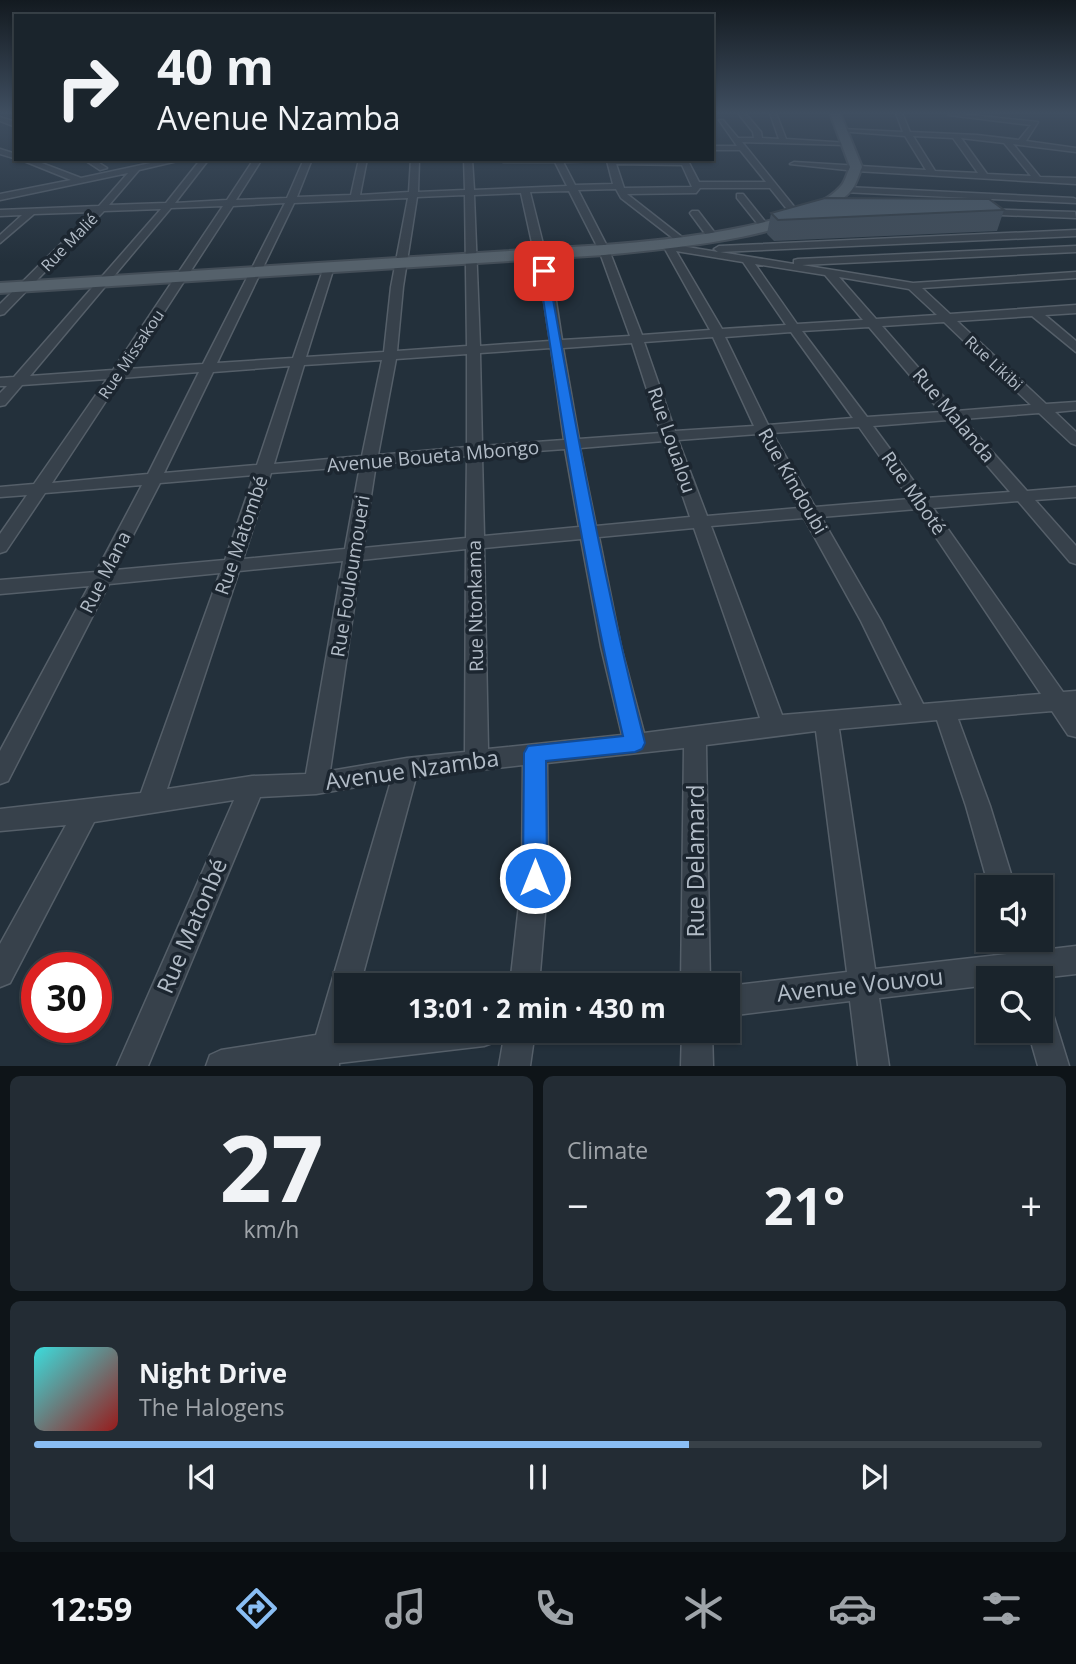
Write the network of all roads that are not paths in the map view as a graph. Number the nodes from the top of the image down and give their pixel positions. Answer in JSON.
{"nodes":[{"id":1,"x":33,"y":163,"type":"edge"},
{"id":2,"x":93,"y":163,"type":"edge"},
{"id":3,"x":165,"y":163,"type":"edge"},
{"id":4,"x":202,"y":163,"type":"edge"},
{"id":5,"x":256,"y":163,"type":"edge"},
{"id":6,"x":306,"y":163,"type":"edge"},
{"id":7,"x":362,"y":163,"type":"edge"},
{"id":8,"x":415,"y":163,"type":"edge"},
{"id":9,"x":468,"y":163,"type":"edge"},
{"id":10,"x":559,"y":163,"type":"edge"},
{"id":11,"x":612,"y":163,"type":"edge"},
{"id":12,"x":684,"y":163,"type":"edge"},
{"id":13,"x":756,"y":163,"type":"edge"},
{"id":14,"x":854,"y":163,"type":"edge"},
{"id":15,"x":926,"y":163,"type":"edge"},
{"id":16,"x":974,"y":163,"type":"edge"},
{"id":17,"x":1025,"y":163,"type":"edge"},
{"id":18,"x":794,"y":164,"type":"dead end"},
{"id":19,"x":103,"y":168,"type":"dead end"},
{"id":20,"x":856,"y":168,"type":"junction"},
{"id":21,"x":136,"y":169,"type":"junction"},
{"id":22,"x":763,"y":173,"type":"junction"},
{"id":23,"x":932,"y":173,"type":"junction"},
{"id":24,"x":702,"y":174,"type":"dead end"},
{"id":25,"x":750,"y":174,"type":"dead end"},
{"id":26,"x":984,"y":176,"type":"junction"},
{"id":27,"x":1038,"y":179,"type":"junction"},
{"id":28,"x":80,"y":180,"type":"junction"},
{"id":29,"x":693,"y":180,"type":"junction"},
{"id":30,"x":1076,"y":181,"type":"edge"},
{"id":31,"x":0,"y":185,"type":"edge"},
{"id":32,"x":618,"y":186,"type":"junction"},
{"id":33,"x":771,"y":186,"type":"junction"},
{"id":34,"x":572,"y":187,"type":"junction"},
{"id":35,"x":525,"y":189,"type":"junction"},
{"id":36,"x":846,"y":190,"type":"junction"},
{"id":37,"x":471,"y":192,"type":"junction"},
{"id":38,"x":22,"y":193,"type":"junction"},
{"id":39,"x":412,"y":195,"type":"junction"},
{"id":40,"x":0,"y":197,"type":"edge"},
{"id":41,"x":355,"y":197,"type":"junction"},
{"id":42,"x":740,"y":197,"type":"dead end"},
{"id":43,"x":1075,"y":199,"type":"edge"},
{"id":44,"x":291,"y":200,"type":"junction"},
{"id":45,"x":232,"y":203,"type":"junction"},
{"id":46,"x":168,"y":206,"type":"junction"},
{"id":47,"x":102,"y":208,"type":"junction"},
{"id":48,"x":32,"y":211,"type":"junction"},
{"id":49,"x":967,"y":212,"type":"edge"},
{"id":50,"x":979,"y":212,"type":"junction"},
{"id":51,"x":0,"y":213,"type":"edge"},
{"id":52,"x":695,"y":213,"type":"dead end"},
{"id":53,"x":832,"y":213,"type":"edge"},
{"id":54,"x":802,"y":215,"type":"junction"},
{"id":55,"x":1075,"y":216,"type":"edge"},
{"id":56,"x":988,"y":220,"type":"edge"},
{"id":57,"x":764,"y":226,"type":"junction"},
{"id":58,"x":998,"y":228,"type":"edge"},
{"id":59,"x":1076,"y":233,"type":"edge"},
{"id":60,"x":1008,"y":236,"type":"junction"},
{"id":61,"x":713,"y":237,"type":"junction"},
{"id":62,"x":0,"y":240,"type":"edge"},
{"id":63,"x":674,"y":247,"type":"junction"},
{"id":64,"x":1076,"y":249,"type":"edge"},
{"id":65,"x":604,"y":250,"type":"junction"},
{"id":66,"x":539,"y":254,"type":"junction"},
{"id":67,"x":472,"y":258,"type":"junction"},
{"id":68,"x":748,"y":261,"type":"junction"},
{"id":69,"x":402,"y":262,"type":"junction"},
{"id":70,"x":767,"y":264,"type":"junction"},
{"id":71,"x":329,"y":267,"type":"junction"},
{"id":72,"x":256,"y":272,"type":"junction"},
{"id":73,"x":830,"y":274,"type":"junction"},
{"id":74,"x":1076,"y":275,"type":"edge"},
{"id":75,"x":183,"y":276,"type":"junction"},
{"id":76,"x":104,"y":281,"type":"junction"},
{"id":77,"x":26,"y":286,"type":"junction"},
{"id":78,"x":913,"y":286,"type":"junction"},
{"id":79,"x":0,"y":288,"type":"edge"},
{"id":80,"x":1076,"y":309,"type":"edge"},
{"id":81,"x":0,"y":311,"type":"edge"},
{"id":82,"x":1035,"y":312,"type":"junction"},
{"id":83,"x":945,"y":317,"type":"junction"},
{"id":84,"x":875,"y":324,"type":"junction"},
{"id":85,"x":794,"y":327,"type":"junction"},
{"id":86,"x":716,"y":332,"type":"junction"},
{"id":87,"x":638,"y":337,"type":"junction"},
{"id":88,"x":555,"y":343,"type":"junction"},
{"id":89,"x":1076,"y":348,"type":"edge"},
{"id":90,"x":473,"y":350,"type":"junction"},
{"id":91,"x":390,"y":355,"type":"junction"},
{"id":92,"x":299,"y":361,"type":"junction"},
{"id":93,"x":206,"y":368,"type":"junction"},
{"id":94,"x":118,"y":374,"type":"junction"},
{"id":95,"x":19,"y":381,"type":"junction"},
{"id":96,"x":0,"y":382,"type":"edge"},
{"id":97,"x":0,"y":402,"type":"edge"},
{"id":98,"x":1076,"y":406,"type":"edge"},
{"id":99,"x":1043,"y":408,"type":"junction"},
{"id":100,"x":955,"y":416,"type":"junction"},
{"id":101,"x":864,"y":423,"type":"junction"},
{"id":102,"x":763,"y":430,"type":"junction"},
{"id":103,"x":670,"y":438,"type":"junction"},
{"id":104,"x":1076,"y":440,"type":"edge"},
{"id":105,"x":572,"y":445,"type":"junction"},
{"id":106,"x":474,"y":452,"type":"junction"},
{"id":107,"x":370,"y":460,"type":"junction"},
{"id":108,"x":264,"y":469,"type":"junction"},
{"id":109,"x":153,"y":480,"type":"junction"},
{"id":110,"x":40,"y":489,"type":"junction"},
{"id":111,"x":0,"y":492,"type":"edge"},
{"id":112,"x":1076,"y":492,"type":"edge"},
{"id":113,"x":1022,"y":496,"type":"junction"},
{"id":114,"x":921,"y":503,"type":"junction"},
{"id":115,"x":811,"y":511,"type":"junction"},
{"id":116,"x":700,"y":523,"type":"junction"},
{"id":117,"x":590,"y":533,"type":"junction"},
{"id":118,"x":473,"y":543,"type":"junction"},
{"id":119,"x":0,"y":547,"type":"edge"},
{"id":120,"x":353,"y":556,"type":"junction"},
{"id":121,"x":1076,"y":558,"type":"edge"},
{"id":122,"x":229,"y":568,"type":"junction"},
{"id":123,"x":102,"y":579,"type":"junction"},
{"id":124,"x":0,"y":587,"type":"edge"},
{"id":125,"x":1068,"y":701,"type":"edge"},
{"id":126,"x":944,"y":713,"type":"junction"},
{"id":127,"x":917,"y":714,"type":"junction"},
{"id":128,"x":826,"y":719,"type":"junction"},
{"id":129,"x":774,"y":725,"type":"junction"},
{"id":130,"x":1076,"y":728,"type":"edge"},
{"id":131,"x":695,"y":737,"type":"junction"},
{"id":132,"x":635,"y":743,"type":"junction"},
{"id":133,"x":535,"y":753,"type":"junction"},
{"id":134,"x":477,"y":760,"type":"junction"},
{"id":135,"x":407,"y":768,"type":"junction"},
{"id":136,"x":0,"y":774,"type":"edge"},
{"id":137,"x":316,"y":784,"type":"junction"},
{"id":138,"x":252,"y":787,"type":"junction"},
{"id":139,"x":150,"y":803,"type":"junction"},
{"id":140,"x":86,"y":812,"type":"junction"},
{"id":141,"x":0,"y":820,"type":"edge"},
{"id":142,"x":998,"y":875,"type":"edge"},
{"id":143,"x":1076,"y":960,"type":"edge"},
{"id":144,"x":1023,"y":962,"type":"edge"},
{"id":145,"x":0,"y":973,"type":"edge"},
{"id":146,"x":525,"y":973,"type":"edge"},
{"id":147,"x":696,"y":973,"type":"edge"},
{"id":148,"x":861,"y":984,"type":"junction"},
{"id":149,"x":740,"y":999,"type":"edge"},
{"id":150,"x":411,"y":1043,"type":"edge"},
{"id":151,"x":518,"y":1043,"type":"edge"},
{"id":152,"x":697,"y":1043,"type":"edge"},
{"id":153,"x":1047,"y":1043,"type":"edge"},
{"id":154,"x":326,"y":1057,"type":"edge"},
{"id":155,"x":132,"y":1066,"type":"edge"},
{"id":156,"x":220,"y":1066,"type":"edge"},
{"id":157,"x":514,"y":1066,"type":"edge"},
{"id":158,"x":697,"y":1066,"type":"edge"},
{"id":159,"x":874,"y":1066,"type":"edge"},
{"id":160,"x":1054,"y":1066,"type":"edge"}],
"edges":[{"from":1,"to":28,"type":"street"},
{"from":2,"to":19,"type":"street"},
{"from":3,"to":21,"type":"street"},
{"from":4,"to":46,"type":"street"},
{"from":5,"to":45,"type":"street","name":"Rue Missakou"},
{"from":6,"to":44,"type":"street","name":"Rue Mana"},
{"from":7,"to":41,"type":"street"},
{"from":8,"to":39,"type":"street","name":"Rue Fouloumoueri"},
{"from":9,"to":37,"type":"street","name":"Rue Ntonkama"},
{"from":10,"to":34,"type":"street","name":"Rue Loualou"},
{"from":11,"to":32,"type":"street"},
{"from":12,"to":29,"type":"street"},
{"from":13,"to":22,"type":"street"},
{"from":14,"to":20,"type":"main road"},
{"from":15,"to":23,"type":"street"},
{"from":16,"to":26,"type":"street"},
{"from":17,"to":27,"type":"street"},
{"from":18,"to":20,"type":"street"},
{"from":20,"to":23,"type":"street"},
{"from":20,"to":36,"type":"main road"},
{"from":21,"to":28,"type":"street"},
{"from":21,"to":47,"type":"street","name":"Rue Malié"},
{"from":22,"to":25,"type":"street"},
{"from":22,"to":33,"type":"street"},
{"from":23,"to":26,"type":"street"},
{"from":24,"to":29,"type":"street"},
{"from":26,"to":27,"type":"street"},
{"from":27,"to":30,"type":"street"},
{"from":28,"to":38,"type":"street"},
{"from":29,"to":32,"type":"street"},
{"from":29,"to":33,"type":"street"},
{"from":31,"to":38,"type":"street"},
{"from":32,"to":34,"type":"street"},
{"from":32,"to":63,"type":"street"},
{"from":33,"to":54,"type":"street"},
{"from":34,"to":35,"type":"street"},
{"from":34,"to":65,"type":"street","name":"Rue Loualou"},
{"from":35,"to":37,"type":"street"},
{"from":35,"to":66,"type":"street"},
{"from":36,"to":43,"type":"street"},
{"from":36,"to":54,"type":"main road"},
{"from":37,"to":39,"type":"street"},
{"from":37,"to":67,"type":"street","name":"Rue Ntonkama"},
{"from":38,"to":40,"type":"street"},
{"from":39,"to":41,"type":"street"},
{"from":39,"to":69,"type":"street","name":"Rue Fouloumoueri"},
{"from":41,"to":44,"type":"street"},
{"from":42,"to":57,"type":"street"},
{"from":43,"to":55,"type":"street"},
{"from":44,"to":45,"type":"street"},
{"from":44,"to":72,"type":"street","name":"Rue Mana"},
{"from":45,"to":46,"type":"street"},
{"from":45,"to":75,"type":"street","name":"Rue Missakou"},
{"from":46,"to":47,"type":"street"},
{"from":46,"to":76,"type":"street"},
{"from":47,"to":48,"type":"street"},
{"from":47,"to":77,"type":"street","name":"Rue Malié"},
{"from":48,"to":51,"type":"street"},
{"from":48,"to":62,"type":"street"},
{"from":49,"to":50,"type":"street"},
{"from":50,"to":55,"type":"street"},
{"from":50,"to":56,"type":"street"},
{"from":52,"to":61,"type":"street"},
{"from":53,"to":54,"type":"street"},
{"from":54,"to":57,"type":"main road"},
{"from":57,"to":61,"type":"main road"},
{"from":58,"to":60,"type":"street"},
{"from":59,"to":60,"type":"street"},
{"from":60,"to":63,"type":"street"},
{"from":61,"to":63,"type":"main road"},
{"from":63,"to":65,"type":"main road"},
{"from":63,"to":68,"type":"street"},
{"from":63,"to":86,"type":"street","name":"Rue Kindoubi"},
{"from":64,"to":70,"type":"street"},
{"from":65,"to":66,"type":"main road"},
{"from":65,"to":87,"type":"street","name":"Rue Loualou"},
{"from":66,"to":67,"type":"main road"},
{"from":66,"to":88,"type":"street"},
{"from":67,"to":69,"type":"main road"},
{"from":67,"to":90,"type":"street","name":"Rue Ntonkama"},
{"from":68,"to":70,"type":"street"},
{"from":68,"to":85,"type":"street","name":"Rue Mboté"},
{"from":69,"to":71,"type":"main road"},
{"from":69,"to":91,"type":"street","name":"Rue Fouloumoueri"},
{"from":70,"to":73,"type":"street"},
{"from":71,"to":72,"type":"main road"},
{"from":71,"to":92,"type":"street","name":"Rue Matombé"},
{"from":72,"to":75,"type":"main road"},
{"from":72,"to":93,"type":"street","name":"Rue Mana"},
{"from":73,"to":78,"type":"street"},
{"from":73,"to":84,"type":"street","name":"Rue Malanda"},
{"from":74,"to":78,"type":"street"},
{"from":75,"to":76,"type":"main road"},
{"from":75,"to":94,"type":"street","name":"Rue Missakou"},
{"from":76,"to":77,"type":"main road"},
{"from":76,"to":95,"type":"street"},
{"from":77,"to":79,"type":"main road"},
{"from":77,"to":81,"type":"street","name":"Rue Malié"},
{"from":78,"to":83,"type":"street","name":"Rue Likibi"},
{"from":80,"to":82,"type":"street"},
{"from":82,"to":83,"type":"street"},
{"from":82,"to":89,"type":"street"},
{"from":83,"to":84,"type":"street"},
{"from":83,"to":99,"type":"street","name":"Rue Likibi"},
{"from":84,"to":85,"type":"street"},
{"from":84,"to":100,"type":"street","name":"Rue Malanda"},
{"from":85,"to":86,"type":"street"},
{"from":85,"to":101,"type":"street","name":"Rue Mboté"},
{"from":86,"to":87,"type":"street"},
{"from":86,"to":102,"type":"street","name":"Rue Kindoubi"},
{"from":87,"to":88,"type":"street"},
{"from":87,"to":103,"type":"street","name":"Rue Loualou"},
{"from":88,"to":90,"type":"street"},
{"from":88,"to":105,"type":"street"},
{"from":90,"to":91,"type":"street"},
{"from":90,"to":106,"type":"street","name":"Rue Ntonkama"},
{"from":91,"to":92,"type":"street"},
{"from":91,"to":107,"type":"street","name":"Rue Fouloumoueri"},
{"from":92,"to":93,"type":"street"},
{"from":92,"to":108,"type":"street","name":"Rue Matombé"},
{"from":93,"to":94,"type":"street"},
{"from":93,"to":109,"type":"street","name":"Rue Mana"},
{"from":94,"to":95,"type":"street"},
{"from":94,"to":110,"type":"street","name":"Rue Missakou"},
{"from":95,"to":96,"type":"street"},
{"from":95,"to":97,"type":"street"},
{"from":98,"to":99,"type":"street","name":"Avenue Boueta Mbongo"},
{"from":99,"to":100,"type":"street","name":"Avenue Boueta Mbongo"},
{"from":99,"to":104,"type":"street","name":"Rue Likibi"},
{"from":100,"to":101,"type":"street","name":"Avenue Boueta Mbongo"},
{"from":100,"to":113,"type":"street","name":"Rue Malanda"},
{"from":101,"to":102,"type":"street","name":"Avenue Boueta Mbongo"},
{"from":101,"to":114,"type":"street","name":"Rue Mboté"},
{"from":102,"to":103,"type":"street","name":"Avenue Boueta Mbongo"},
{"from":102,"to":115,"type":"street","name":"Rue Kindoubi"},
{"from":103,"to":105,"type":"street","name":"Avenue Boueta Mbongo"},
{"from":103,"to":116,"type":"street","name":"Rue Loualou"},
{"from":105,"to":106,"type":"street","name":"Avenue Boueta Mbongo"},
{"from":105,"to":117,"type":"street"},
{"from":106,"to":107,"type":"street","name":"Avenue Boueta Mbongo"},
{"from":106,"to":118,"type":"street","name":"Rue Ntonkama"},
{"from":107,"to":108,"type":"street","name":"Avenue Boueta Mbongo"},
{"from":107,"to":120,"type":"street","name":"Rue Fouloumoueri"},
{"from":108,"to":109,"type":"street","name":"Avenue Boueta Mbongo"},
{"from":108,"to":122,"type":"street","name":"Rue Matombé"},
{"from":109,"to":110,"type":"street","name":"Avenue Boueta Mbongo"},
{"from":109,"to":123,"type":"street","name":"Rue Mana"},
{"from":110,"to":111,"type":"street","name":"Avenue Boueta Mbongo"},
{"from":110,"to":119,"type":"street","name":"Rue Missakou"},
{"from":112,"to":113,"type":"street"},
{"from":113,"to":114,"type":"street"},
{"from":113,"to":121,"type":"street","name":"Rue Malanda"},
{"from":114,"to":115,"type":"street"},
{"from":114,"to":125,"type":"street","name":"Rue Mboté"},
{"from":115,"to":116,"type":"street"},
{"from":115,"to":127,"type":"street","name":"Rue Kindoubi"},
{"from":116,"to":117,"type":"street"},
{"from":116,"to":129,"type":"street","name":"Rue Loualou"},
{"from":117,"to":118,"type":"street"},
{"from":117,"to":132,"type":"street"},
{"from":118,"to":120,"type":"street"},
{"from":118,"to":134,"type":"street","name":"Rue Ntonkama"},
{"from":120,"to":122,"type":"street"},
{"from":120,"to":137,"type":"street","name":"Rue Fouloumoueri"},
{"from":122,"to":123,"type":"street"},
{"from":122,"to":139,"type":"street","name":"Rue Matombé"},
{"from":123,"to":124,"type":"street"},
{"from":123,"to":136,"type":"street","name":"Rue Mana"},
{"from":125,"to":126,"type":"street","name":"Avenue Nzamba"},
{"from":125,"to":130,"type":"street","name":"Rue Mboté"},
{"from":126,"to":127,"type":"street","name":"Avenue Nzamba"},
{"from":126,"to":142,"type":"street"},
{"from":127,"to":128,"type":"street","name":"Avenue Nzamba"},
{"from":128,"to":129,"type":"street","name":"Avenue Nzamba"},
{"from":128,"to":148,"type":"street"},
{"from":129,"to":131,"type":"street","name":"Avenue Nzamba"},
{"from":131,"to":132,"type":"street","name":"Avenue Nzamba"},
{"from":131,"to":147,"type":"street","name":"Rue Delamard"},
{"from":132,"to":133,"type":"street","name":"Avenue Nzamba"},
{"from":133,"to":134,"type":"street","name":"Avenue Nzamba"},
{"from":133,"to":146,"type":"street"},
{"from":134,"to":135,"type":"street","name":"Avenue Nzamba"},
{"from":135,"to":137,"type":"street","name":"Avenue Nzamba"},
{"from":135,"to":154,"type":"street"},
{"from":137,"to":138,"type":"street","name":"Avenue Nzamba"},
{"from":138,"to":139,"type":"street","name":"Avenue Nzamba"},
{"from":138,"to":155,"type":"street","name":"Rue Matonbé"},
{"from":139,"to":140,"type":"street","name":"Avenue Nzamba"},
{"from":140,"to":141,"type":"street","name":"Avenue Nzamba"},
{"from":140,"to":145,"type":"street"},
{"from":143,"to":144,"type":"street","name":"Avenue Vouvou"},
{"from":144,"to":148,"type":"street","name":"Avenue Vouvou"},
{"from":148,"to":149,"type":"street","name":"Avenue Vouvou"},
{"from":148,"to":159,"type":"street"},
{"from":150,"to":154,"type":"street"},
{"from":151,"to":157,"type":"street"},
{"from":152,"to":158,"type":"street"},
{"from":153,"to":160,"type":"street"},
{"from":154,"to":156,"type":"street"}]}
